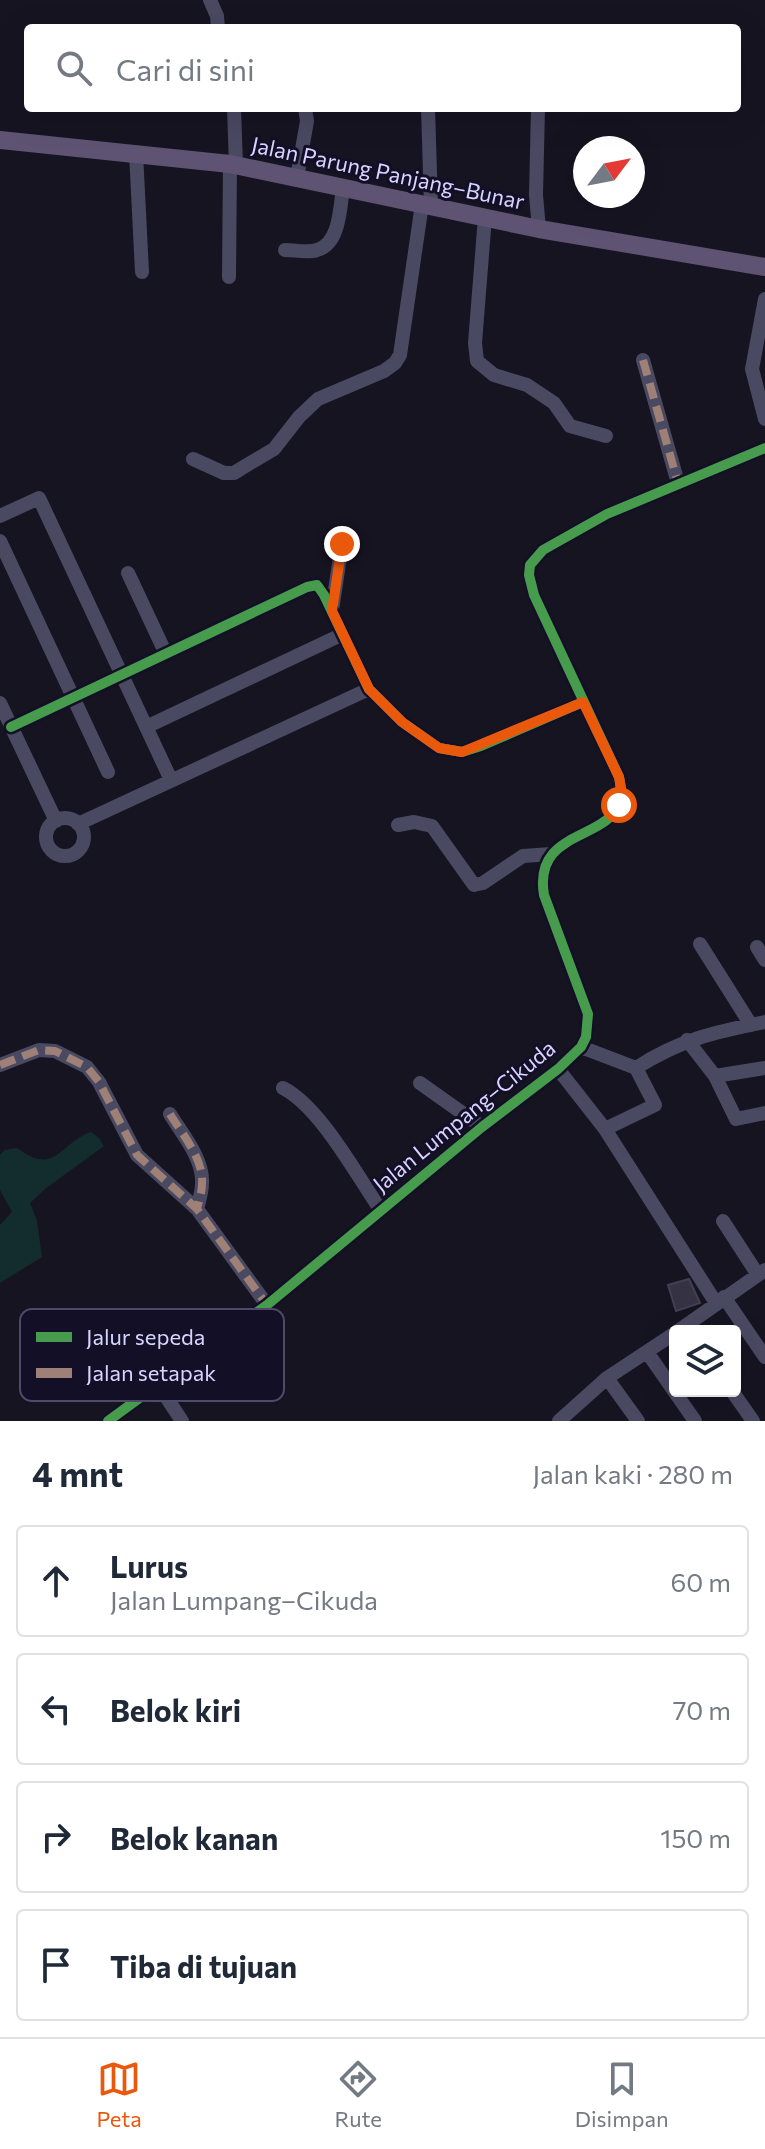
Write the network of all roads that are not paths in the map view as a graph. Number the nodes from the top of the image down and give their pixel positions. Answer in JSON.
{"nodes":[{"id":1,"x":210,"y":0,"type":"edge"},
{"id":2,"x":218,"y":24,"type":"edge"},
{"id":3,"x":234,"y":112,"type":"edge"},
{"id":4,"x":306,"y":112,"type":"edge"},
{"id":5,"x":428,"y":112,"type":"edge"},
{"id":6,"x":538,"y":112,"type":"edge"},
{"id":7,"x":0,"y":140,"type":"edge"},
{"id":8,"x":136,"y":153,"type":"junction"},
{"id":9,"x":233,"y":165,"type":"junction"},
{"id":10,"x":297,"y":178,"type":"junction"},
{"id":11,"x":343,"y":188,"type":"junction"},
{"id":12,"x":427,"y":205,"type":"junction"},
{"id":13,"x":485,"y":217,"type":"junction"},
{"id":14,"x":539,"y":229,"type":"junction"},
{"id":15,"x":285,"y":250,"type":"dead end"},
{"id":16,"x":765,"y":267,"type":"edge"},
{"id":17,"x":142,"y":272,"type":"dead end"},
{"id":18,"x":229,"y":277,"type":"dead end"},
{"id":19,"x":765,"y":299,"type":"edge"},
{"id":20,"x":643,"y":360,"type":"dead end"},
{"id":21,"x":765,"y":419,"type":"edge"},
{"id":22,"x":606,"y":436,"type":"dead end"},
{"id":23,"x":765,"y":448,"type":"edge"},
{"id":24,"x":193,"y":459,"type":"dead end"},
{"id":25,"x":678,"y":483,"type":"junction"},
{"id":26,"x":0,"y":516,"type":"edge"},
{"id":27,"x":0,"y":541,"type":"edge"},
{"id":28,"x":342,"y":544,"type":"dead end"},
{"id":29,"x":128,"y":573,"type":"dead end"},
{"id":30,"x":332,"y":611,"type":"junction"},
{"id":31,"x":343,"y":634,"type":"junction"},
{"id":32,"x":166,"y":654,"type":"junction"},
{"id":33,"x":122,"y":675,"type":"junction"},
{"id":34,"x":369,"y":689,"type":"junction"},
{"id":35,"x":74,"y":698,"type":"junction"},
{"id":36,"x":583,"y":702,"type":"junction"},
{"id":37,"x":0,"y":703,"type":"edge"},
{"id":38,"x":11,"y":727,"type":"junction"},
{"id":39,"x":146,"y":727,"type":"junction"},
{"id":40,"x":108,"y":772,"type":"dead end"},
{"id":41,"x":171,"y":780,"type":"junction"},
{"id":42,"x":56,"y":821,"type":"junction"},
{"id":43,"x":78,"y":824,"type":"junction"},
{"id":44,"x":398,"y":825,"type":"dead end"},
{"id":45,"x":551,"y":854,"type":"junction"},
{"id":46,"x":700,"y":944,"type":"dead end"},
{"id":47,"x":758,"y":1024,"type":"edge"},
{"id":48,"x":687,"y":1040,"type":"junction"},
{"id":49,"x":581,"y":1047,"type":"junction"},
{"id":50,"x":0,"y":1065,"type":"edge"},
{"id":51,"x":636,"y":1068,"type":"junction"},
{"id":52,"x":765,"y":1068,"type":"edge"},
{"id":53,"x":558,"y":1069,"type":"junction"},
{"id":54,"x":715,"y":1076,"type":"junction"},
{"id":55,"x":420,"y":1083,"type":"dead end"},
{"id":56,"x":283,"y":1088,"type":"dead end"},
{"id":57,"x":765,"y":1113,"type":"edge"},
{"id":58,"x":170,"y":1114,"type":"dead end"},
{"id":59,"x":482,"y":1127,"type":"junction"},
{"id":60,"x":605,"y":1129,"type":"junction"},
{"id":61,"x":197,"y":1209,"type":"junction"},
{"id":62,"x":380,"y":1209,"type":"junction"},
{"id":63,"x":723,"y":1221,"type":"dead end"},
{"id":64,"x":762,"y":1273,"type":"edge"},
{"id":65,"x":720,"y":1300,"type":"junction"},
{"id":66,"x":267,"y":1305,"type":"junction"},
{"id":67,"x":261,"y":1309,"type":"edge"},
{"id":68,"x":689,"y":1325,"type":"edge"},
{"id":69,"x":765,"y":1328,"type":"edge"},
{"id":70,"x":752,"y":1337,"type":"junction"},
{"id":71,"x":669,"y":1339,"type":"edge"},
{"id":72,"x":647,"y":1352,"type":"junction"},
{"id":73,"x":765,"y":1357,"type":"edge"},
{"id":74,"x":607,"y":1378,"type":"junction"},
{"id":75,"x":736,"y":1397,"type":"edge"},
{"id":76,"x":134,"y":1401,"type":"edge"},
{"id":77,"x":169,"y":1401,"type":"edge"},
{"id":78,"x":576,"y":1415,"type":"edge"},
{"id":79,"x":108,"y":1421,"type":"edge"},
{"id":80,"x":182,"y":1421,"type":"edge"},
{"id":81,"x":559,"y":1421,"type":"edge"},
{"id":82,"x":638,"y":1421,"type":"edge"},
{"id":83,"x":695,"y":1421,"type":"edge"},
{"id":84,"x":753,"y":1421,"type":"edge"}],
"edges":[{"from":1,"to":2,"type":"street"},
{"from":3,"to":9,"type":"street"},
{"from":4,"to":10,"type":"street"},
{"from":5,"to":12,"type":"street"},
{"from":6,"to":14,"type":"street"},
{"from":7,"to":8,"type":"main road","name":"Jalan Parung Panjang–Bunar"},
{"from":8,"to":9,"type":"main road","name":"Jalan Parung Panjang–Bunar"},
{"from":8,"to":17,"type":"street"},
{"from":9,"to":10,"type":"main road","name":"Jalan Parung Panjang–Bunar"},
{"from":9,"to":18,"type":"street"},
{"from":10,"to":11,"type":"main road","name":"Jalan Parung Panjang–Bunar"},
{"from":11,"to":12,"type":"main road","name":"Jalan Parung Panjang–Bunar"},
{"from":11,"to":15,"type":"street"},
{"from":12,"to":13,"type":"main road","name":"Jalan Parung Panjang–Bunar"},
{"from":12,"to":24,"type":"street"},
{"from":13,"to":14,"type":"main road","name":"Jalan Parung Panjang–Bunar"},
{"from":13,"to":22,"type":"street"},
{"from":14,"to":16,"type":"main road","name":"Jalan Parung Panjang–Bunar"},
{"from":19,"to":21,"type":"street"},
{"from":20,"to":25,"type":"street"},
{"from":23,"to":25,"type":"street"},
{"from":25,"to":36,"type":"street"},
{"from":26,"to":33,"type":"street"},
{"from":27,"to":35,"type":"street"},
{"from":28,"to":30,"type":"street"},
{"from":29,"to":32,"type":"street"},
{"from":30,"to":31,"type":"street"},
{"from":30,"to":32,"type":"street"},
{"from":31,"to":34,"type":"street"},
{"from":31,"to":39,"type":"street"},
{"from":32,"to":33,"type":"street"},
{"from":33,"to":35,"type":"street"},
{"from":33,"to":39,"type":"street"},
{"from":34,"to":36,"type":"street"},
{"from":34,"to":41,"type":"street"},
{"from":35,"to":38,"type":"street"},
{"from":35,"to":40,"type":"street"},
{"from":36,"to":45,"type":"street"},
{"from":37,"to":38,"type":"street"},
{"from":38,"to":42,"type":"street"},
{"from":39,"to":41,"type":"street"},
{"from":41,"to":43,"type":"street"},
{"from":42,"to":43,"type":"street"},
{"from":42,"to":43,"type":"street"},
{"from":44,"to":45,"type":"street"},
{"from":45,"to":49,"type":"street","name":"Jalan Lumpang–Cikuda"},
{"from":46,"to":47,"type":"street"},
{"from":47,"to":48,"type":"street"},
{"from":48,"to":51,"type":"street"},
{"from":48,"to":54,"type":"street"},
{"from":49,"to":51,"type":"street"},
{"from":49,"to":53,"type":"street","name":"Jalan Lumpang–Cikuda"},
{"from":50,"to":61,"type":"street"},
{"from":51,"to":60,"type":"street"},
{"from":52,"to":54,"type":"street"},
{"from":53,"to":59,"type":"street","name":"Jalan Lumpang–Cikuda"},
{"from":53,"to":60,"type":"street"},
{"from":54,"to":57,"type":"street"},
{"from":55,"to":59,"type":"street"},
{"from":56,"to":62,"type":"street"},
{"from":58,"to":61,"type":"street"},
{"from":59,"to":62,"type":"street","name":"Jalan Lumpang–Cikuda"},
{"from":60,"to":65,"type":"street"},
{"from":61,"to":66,"type":"street"},
{"from":62,"to":66,"type":"street","name":"Jalan Lumpang–Cikuda"},
{"from":63,"to":64,"type":"street"},
{"from":64,"to":65,"type":"street"},
{"from":65,"to":68,"type":"street"},
{"from":65,"to":70,"type":"street"},
{"from":66,"to":67,"type":"street","name":"Jalan Lumpang–Cikuda"},
{"from":69,"to":70,"type":"street"},
{"from":70,"to":73,"type":"street"},
{"from":71,"to":72,"type":"street"},
{"from":72,"to":74,"type":"street"},
{"from":72,"to":83,"type":"street"},
{"from":74,"to":78,"type":"street"},
{"from":74,"to":82,"type":"street"},
{"from":75,"to":84,"type":"street"},
{"from":76,"to":79,"type":"street","name":"Jalan Lumpang–Cikuda"},
{"from":77,"to":80,"type":"street"},
{"from":78,"to":81,"type":"street"}]}
